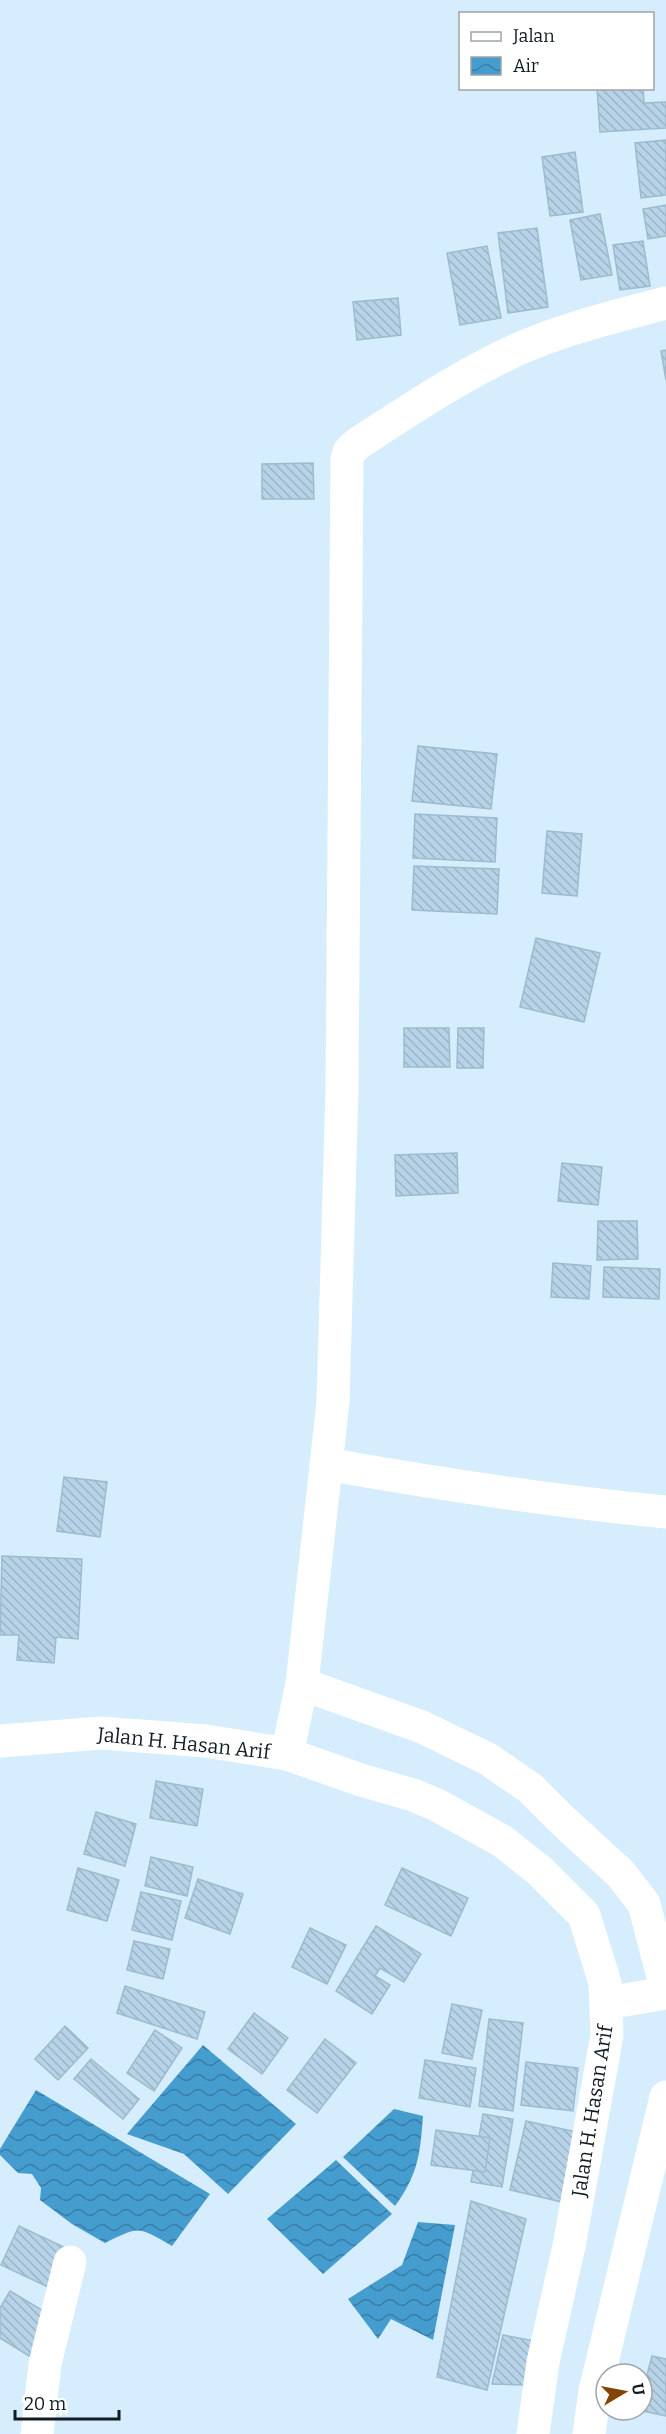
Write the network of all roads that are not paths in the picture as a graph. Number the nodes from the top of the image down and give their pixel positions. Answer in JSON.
{"nodes":[{"id":1,"x":666,"y":303,"type":"edge"},
{"id":2,"x":326,"y":1464,"type":"junction"},
{"id":3,"x":666,"y":1512,"type":"edge"},
{"id":4,"x":300,"y":1693,"type":"junction"},
{"id":5,"x":0,"y":1741,"type":"edge"},
{"id":6,"x":289,"y":1744,"type":"junction"},
{"id":7,"x":645,"y":1995,"type":"edge"},
{"id":8,"x":666,"y":2097,"type":"edge"},
{"id":9,"x":70,"y":2262,"type":"dead end"},
{"id":10,"x":37,"y":2434,"type":"edge"},
{"id":11,"x":533,"y":2434,"type":"edge"},
{"id":12,"x":590,"y":2434,"type":"edge"}],
"edges":[{"from":1,"to":2,"type":"street"},
{"from":2,"to":3,"type":"street"},
{"from":2,"to":4,"type":"street"},
{"from":4,"to":6,"type":"street"},
{"from":4,"to":7,"type":"street"},
{"from":5,"to":6,"type":"street","name":"Jalan H. Hasan Arif"},
{"from":6,"to":7,"type":"street","name":"Jalan H. Hasan Arif"},
{"from":7,"to":11,"type":"street","name":"Jalan H. Hasan Arif"},
{"from":8,"to":12,"type":"street"},
{"from":9,"to":10,"type":"street"}]}
